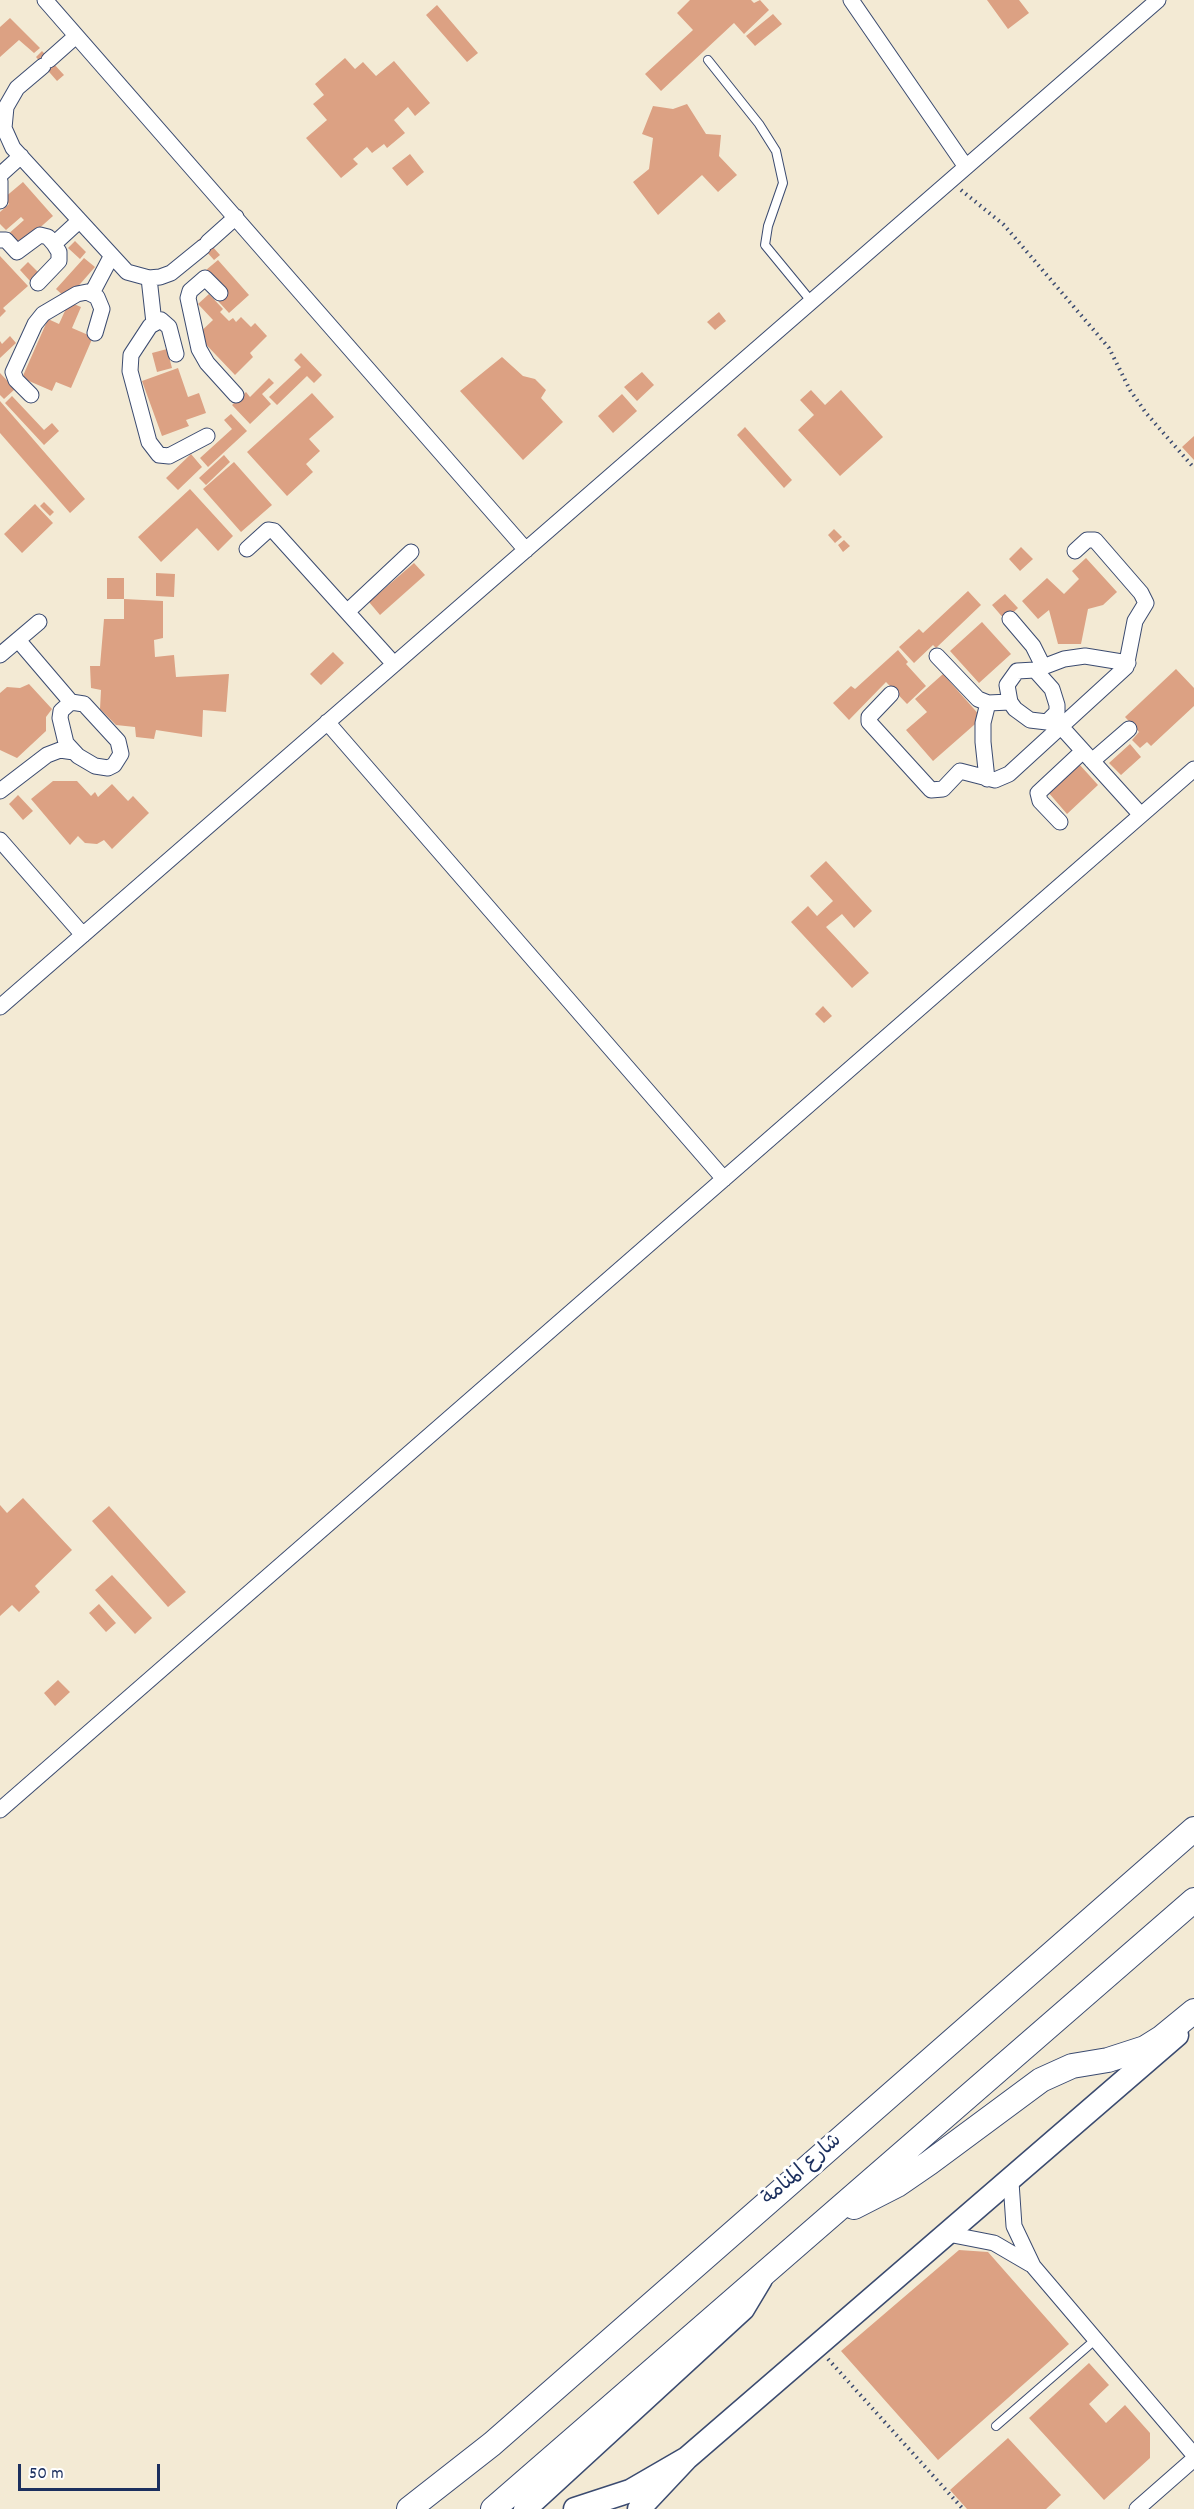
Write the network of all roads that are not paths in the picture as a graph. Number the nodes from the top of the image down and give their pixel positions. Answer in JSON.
{"nodes":[{"id":1,"x":45,"y":0,"type":"edge"},
{"id":2,"x":851,"y":0,"type":"edge"},
{"id":3,"x":1158,"y":0,"type":"edge"},
{"id":4,"x":76,"y":36,"type":"junction"},
{"id":5,"x":708,"y":60,"type":"dead end"},
{"id":6,"x":5,"y":92,"type":"edge"},
{"id":7,"x":2,"y":128,"type":"edge"},
{"id":8,"x":21,"y":156,"type":"junction"},
{"id":9,"x":966,"y":167,"type":"junction"},
{"id":10,"x":0,"y":175,"type":"edge"},
{"id":11,"x":0,"y":181,"type":"edge"},
{"id":12,"x":0,"y":201,"type":"edge"},
{"id":13,"x":236,"y":217,"type":"junction"},
{"id":14,"x":79,"y":221,"type":"junction"},
{"id":15,"x":0,"y":240,"type":"edge"},
{"id":16,"x":54,"y":244,"type":"junction"},
{"id":17,"x":111,"y":257,"type":"junction"},
{"id":18,"x":180,"y":266,"type":"junction"},
{"id":19,"x":149,"y":278,"type":"junction"},
{"id":20,"x":38,"y":282,"type":"dead end"},
{"id":21,"x":196,"y":285,"type":"junction"},
{"id":22,"x":220,"y":293,"type":"dead end"},
{"id":23,"x":92,"y":294,"type":"junction"},
{"id":24,"x":811,"y":302,"type":"junction"},
{"id":25,"x":154,"y":323,"type":"junction"},
{"id":26,"x":95,"y":333,"type":"dead end"},
{"id":27,"x":176,"y":354,"type":"dead end"},
{"id":28,"x":30,"y":394,"type":"dead end"},
{"id":29,"x":236,"y":395,"type":"dead end"},
{"id":30,"x":207,"y":436,"type":"dead end"},
{"id":31,"x":247,"y":549,"type":"dead end"},
{"id":32,"x":526,"y":549,"type":"junction"},
{"id":33,"x":1075,"y":551,"type":"dead end"},
{"id":34,"x":411,"y":552,"type":"dead end"},
{"id":35,"x":348,"y":611,"type":"junction"},
{"id":36,"x":1010,"y":619,"type":"dead end"},
{"id":37,"x":39,"y":622,"type":"dead end"},
{"id":38,"x":18,"y":640,"type":"junction"},
{"id":39,"x":0,"y":655,"type":"edge"},
{"id":40,"x":938,"y":656,"type":"dead end"},
{"id":41,"x":1128,"y":663,"type":"junction"},
{"id":42,"x":394,"y":664,"type":"junction"},
{"id":43,"x":1039,"y":668,"type":"junction"},
{"id":44,"x":891,"y":694,"type":"dead end"},
{"id":45,"x":71,"y":702,"type":"junction"},
{"id":46,"x":1010,"y":702,"type":"junction"},
{"id":47,"x":988,"y":703,"type":"junction"},
{"id":48,"x":327,"y":722,"type":"junction"},
{"id":49,"x":1057,"y":723,"type":"junction"},
{"id":50,"x":1129,"y":729,"type":"dead end"},
{"id":51,"x":74,"y":752,"type":"junction"},
{"id":52,"x":1088,"y":756,"type":"junction"},
{"id":53,"x":1194,"y":769,"type":"edge"},
{"id":54,"x":987,"y":779,"type":"junction"},
{"id":55,"x":0,"y":791,"type":"edge"},
{"id":56,"x":1141,"y":815,"type":"junction"},
{"id":57,"x":1060,"y":822,"type":"dead end"},
{"id":58,"x":0,"y":840,"type":"edge"},
{"id":59,"x":83,"y":935,"type":"junction"},
{"id":60,"x":0,"y":1006,"type":"edge"},
{"id":61,"x":724,"y":1179,"type":"junction"},
{"id":62,"x":0,"y":1810,"type":"edge"},
{"id":63,"x":1194,"y":1828,"type":"edge"},
{"id":64,"x":1194,"y":1900,"type":"edge"},
{"id":65,"x":1194,"y":2011,"type":"edge"},
{"id":66,"x":1194,"y":2020,"type":"edge"},
{"id":67,"x":1011,"y":2182,"type":"junction"},
{"id":68,"x":827,"y":2219,"type":"junction"},
{"id":69,"x":948,"y":2234,"type":"junction"},
{"id":70,"x":1033,"y":2266,"type":"junction"},
{"id":71,"x":763,"y":2276,"type":"junction"},
{"id":72,"x":1095,"y":2340,"type":"junction"},
{"id":73,"x":996,"y":2426,"type":"dead end"},
{"id":74,"x":1194,"y":2457,"type":"edge"},
{"id":75,"x":687,"y":2458,"type":"junction"},
{"id":76,"x":409,"y":2509,"type":"edge"},
{"id":77,"x":493,"y":2509,"type":"edge"},
{"id":78,"x":525,"y":2509,"type":"edge"},
{"id":79,"x":575,"y":2509,"type":"edge"},
{"id":80,"x":639,"y":2509,"type":"edge"},
{"id":81,"x":1137,"y":2509,"type":"edge"}],
"edges":[{"from":1,"to":4,"type":"street"},
{"from":2,"to":9,"type":"street"},
{"from":3,"to":9,"type":"street"},
{"from":4,"to":6,"type":"street"},
{"from":4,"to":13,"type":"street"},
{"from":5,"to":24,"type":"lane"},
{"from":6,"to":7,"type":"street"},
{"from":7,"to":8,"type":"street"},
{"from":8,"to":10,"type":"street"},
{"from":8,"to":14,"type":"street"},
{"from":9,"to":24,"type":"street"},
{"from":11,"to":12,"type":"street"},
{"from":13,"to":18,"type":"street"},
{"from":13,"to":32,"type":"street"},
{"from":14,"to":16,"type":"street"},
{"from":14,"to":17,"type":"street"},
{"from":15,"to":16,"type":"street"},
{"from":16,"to":20,"type":"street"},
{"from":17,"to":19,"type":"street"},
{"from":17,"to":23,"type":"street"},
{"from":18,"to":19,"type":"street"},
{"from":18,"to":21,"type":"street"},
{"from":19,"to":25,"type":"street"},
{"from":21,"to":22,"type":"street"},
{"from":21,"to":29,"type":"street"},
{"from":23,"to":26,"type":"street"},
{"from":23,"to":28,"type":"street"},
{"from":24,"to":32,"type":"street"},
{"from":25,"to":27,"type":"street"},
{"from":25,"to":30,"type":"street"},
{"from":31,"to":35,"type":"street"},
{"from":32,"to":42,"type":"street"},
{"from":33,"to":41,"type":"street"},
{"from":34,"to":35,"type":"street"},
{"from":35,"to":42,"type":"street"},
{"from":36,"to":43,"type":"street"},
{"from":37,"to":38,"type":"street"},
{"from":38,"to":39,"type":"street"},
{"from":38,"to":45,"type":"street"},
{"from":40,"to":47,"type":"street"},
{"from":41,"to":43,"type":"street"},
{"from":41,"to":49,"type":"street"},
{"from":42,"to":48,"type":"street"},
{"from":43,"to":46,"type":"street"},
{"from":43,"to":49,"type":"street"},
{"from":44,"to":54,"type":"street"},
{"from":45,"to":51,"type":"street"},
{"from":45,"to":51,"type":"street"},
{"from":46,"to":47,"type":"street"},
{"from":46,"to":49,"type":"street"},
{"from":47,"to":54,"type":"street"},
{"from":48,"to":59,"type":"street"},
{"from":48,"to":61,"type":"street"},
{"from":49,"to":52,"type":"street"},
{"from":49,"to":54,"type":"street"},
{"from":50,"to":52,"type":"street"},
{"from":51,"to":55,"type":"street"},
{"from":52,"to":56,"type":"street"},
{"from":52,"to":57,"type":"street"},
{"from":53,"to":56,"type":"street"},
{"from":56,"to":61,"type":"street"},
{"from":58,"to":59,"type":"street"},
{"from":59,"to":60,"type":"street"},
{"from":61,"to":62,"type":"street"},
{"from":63,"to":76,"type":"main road","name":"شارع المنامة"},
{"from":64,"to":68,"type":"main road"},
{"from":65,"to":68,"type":"main road"},
{"from":66,"to":67,"type":"street"},
{"from":67,"to":69,"type":"street"},
{"from":67,"to":70,"type":"street"},
{"from":68,"to":71,"type":"main road"},
{"from":69,"to":70,"type":"street"},
{"from":69,"to":75,"type":"street"},
{"from":70,"to":72,"type":"street"},
{"from":71,"to":77,"type":"main road"},
{"from":71,"to":78,"type":"street"},
{"from":72,"to":73,"type":"lane"},
{"from":72,"to":74,"type":"street"},
{"from":74,"to":81,"type":"street"},
{"from":75,"to":79,"type":"street"},
{"from":75,"to":80,"type":"street"}]}
